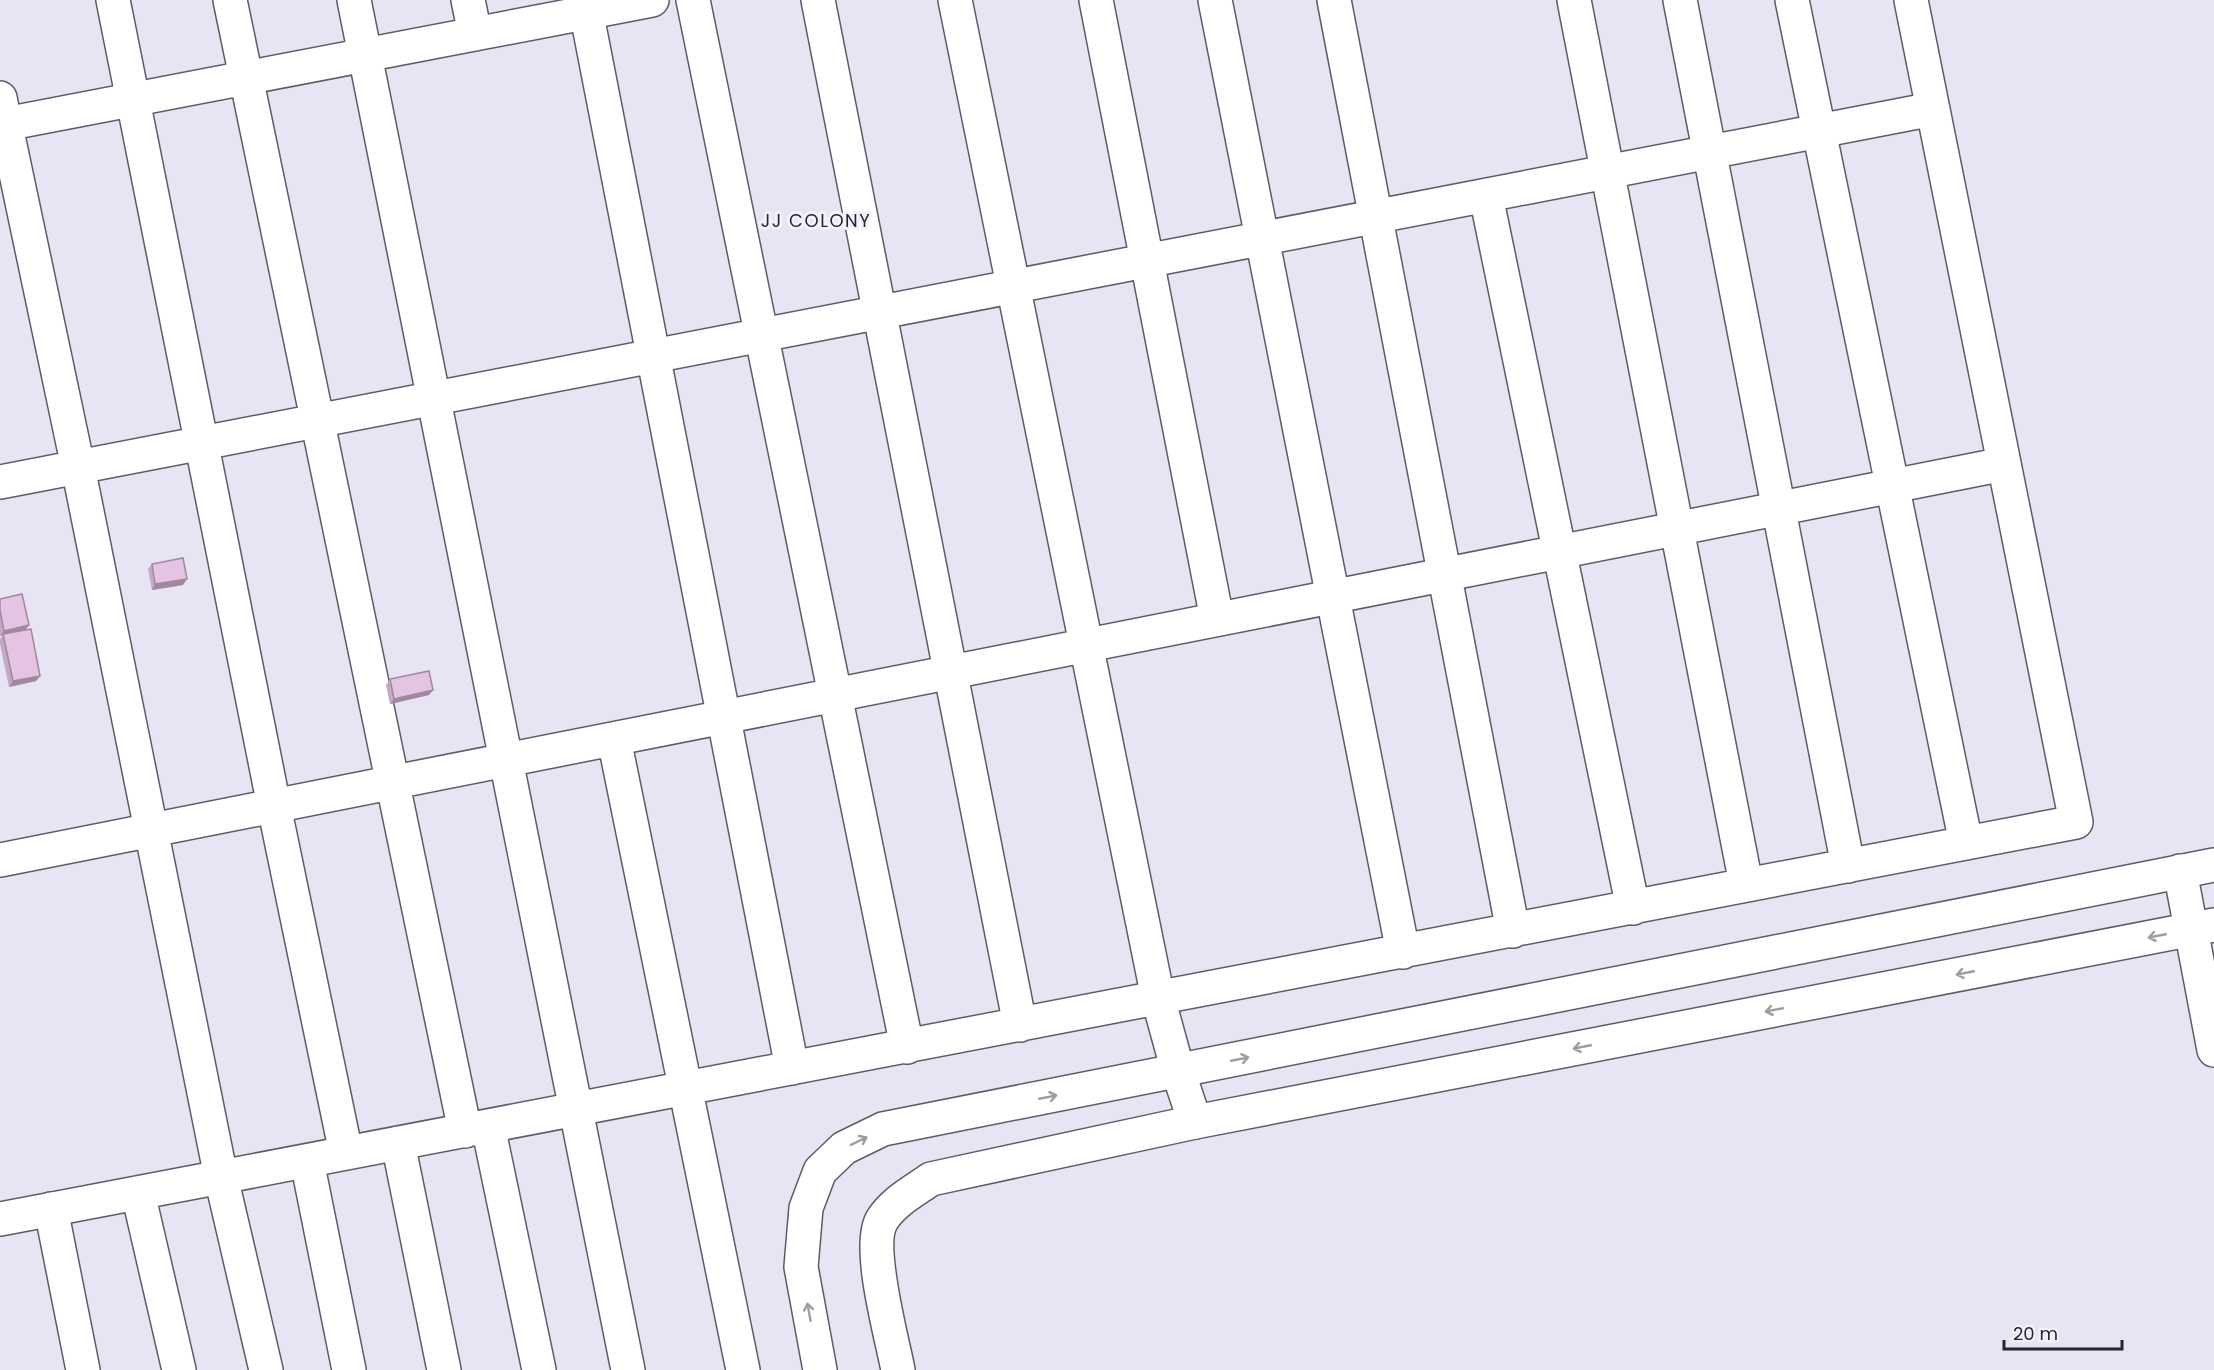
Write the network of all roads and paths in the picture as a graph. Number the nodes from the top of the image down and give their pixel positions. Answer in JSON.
{"nodes":[{"id":1,"x":113,"y":0,"type":"edge"},
{"id":2,"x":230,"y":0,"type":"edge"},
{"id":3,"x":354,"y":0,"type":"edge"},
{"id":4,"x":468,"y":0,"type":"edge"},
{"id":5,"x":652,"y":0,"type":"edge"},
{"id":6,"x":693,"y":0,"type":"edge"},
{"id":7,"x":818,"y":0,"type":"edge"},
{"id":8,"x":955,"y":0,"type":"edge"},
{"id":9,"x":1096,"y":0,"type":"edge"},
{"id":10,"x":1215,"y":0,"type":"edge"},
{"id":11,"x":1334,"y":0,"type":"edge"},
{"id":12,"x":1574,"y":0,"type":"edge"},
{"id":13,"x":1680,"y":0,"type":"edge"},
{"id":14,"x":1792,"y":0,"type":"edge"},
{"id":15,"x":1911,"y":0,"type":"edge"},
{"id":16,"x":586,"y":6,"type":"edge"},
{"id":17,"x":475,"y":34,"type":"junction"},
{"id":18,"x":365,"y":55,"type":"junction"},
{"id":19,"x":246,"y":78,"type":"junction"},
{"id":20,"x":134,"y":99,"type":"junction"},
{"id":21,"x":1933,"y":110,"type":"junction"},
{"id":22,"x":2,"y":116,"type":"edge"},
{"id":23,"x":1820,"y":131,"type":"junction"},
{"id":24,"x":1710,"y":152,"type":"junction"},
{"id":25,"x":1608,"y":172,"type":"junction"},
{"id":26,"x":1486,"y":196,"type":"junction"},
{"id":27,"x":1376,"y":217,"type":"junction"},
{"id":28,"x":1263,"y":239,"type":"junction"},
{"id":29,"x":1147,"y":261,"type":"junction"},
{"id":30,"x":1012,"y":287,"type":"junction"},
{"id":31,"x":879,"y":313,"type":"junction"},
{"id":32,"x":761,"y":335,"type":"junction"},
{"id":33,"x":654,"y":356,"type":"junction"},
{"id":34,"x":433,"y":399,"type":"junction"},
{"id":35,"x":318,"y":421,"type":"junction"},
{"id":36,"x":203,"y":443,"type":"junction"},
{"id":37,"x":2004,"y":464,"type":"junction"},
{"id":38,"x":78,"y":467,"type":"junction"},
{"id":39,"x":0,"y":482,"type":"edge"},
{"id":40,"x":1892,"y":485,"type":"junction"},
{"id":41,"x":1778,"y":508,"type":"junction"},
{"id":42,"x":1677,"y":528,"type":"junction"},
{"id":43,"x":1559,"y":552,"type":"junction"},
{"id":44,"x":1444,"y":574,"type":"junction"},
{"id":45,"x":1333,"y":596,"type":"junction"},
{"id":46,"x":1217,"y":619,"type":"junction"},
{"id":47,"x":1087,"y":645,"type":"junction"},
{"id":48,"x":950,"y":672,"type":"junction"},
{"id":49,"x":835,"y":695,"type":"junction"},
{"id":50,"x":724,"y":717,"type":"junction"},
{"id":51,"x":614,"y":739,"type":"junction"},
{"id":52,"x":505,"y":760,"type":"junction"},
{"id":53,"x":392,"y":782,"type":"junction"},
{"id":54,"x":274,"y":806,"type":"junction"},
{"id":55,"x":150,"y":830,"type":"junction"},
{"id":56,"x":1966,"y":843,"type":"junction"},
{"id":57,"x":0,"y":860,"type":"edge"},
{"id":58,"x":2214,"y":865,"type":"edge"},
{"id":59,"x":1848,"y":866,"type":"junction"},
{"id":60,"x":2180,"y":871,"type":"junction"},
{"id":61,"x":1746,"y":884,"type":"junction"},
{"id":62,"x":1633,"y":908,"type":"junction"},
{"id":63,"x":2203,"y":927,"type":"edge"},
{"id":64,"x":1513,"y":931,"type":"junction"},
{"id":65,"x":1403,"y":952,"type":"junction"},
{"id":66,"x":1158,"y":998,"type":"junction"},
{"id":67,"x":1020,"y":1025,"type":"junction"},
{"id":68,"x":907,"y":1047,"type":"junction"},
{"id":69,"x":2214,"y":1050,"type":"edge"},
{"id":70,"x":792,"y":1068,"type":"junction"},
{"id":71,"x":1178,"y":1071,"type":"junction"},
{"id":72,"x":685,"y":1089,"type":"junction"},
{"id":73,"x":574,"y":1110,"type":"junction"},
{"id":74,"x":1195,"y":1122,"type":"junction"},
{"id":75,"x":477,"y":1129,"type":"junction"},
{"id":76,"x":398,"y":1143,"type":"junction"},
{"id":77,"x":346,"y":1153,"type":"junction"},
{"id":78,"x":307,"y":1161,"type":"junction"},
{"id":79,"x":221,"y":1177,"type":"junction"},
{"id":80,"x":138,"y":1193,"type":"junction"},
{"id":81,"x":51,"y":1209,"type":"junction"},
{"id":82,"x":0,"y":1219,"type":"edge"},
{"id":83,"x":83,"y":1370,"type":"edge"},
{"id":84,"x":178,"y":1370,"type":"edge"},
{"id":85,"x":266,"y":1370,"type":"edge"},
{"id":86,"x":350,"y":1370,"type":"edge"},
{"id":87,"x":444,"y":1370,"type":"edge"},
{"id":88,"x":539,"y":1370,"type":"edge"},
{"id":89,"x":628,"y":1370,"type":"edge"},
{"id":90,"x":743,"y":1370,"type":"edge"},
{"id":91,"x":820,"y":1370,"type":"edge"},
{"id":92,"x":898,"y":1370,"type":"edge"}],
"edges":[{"from":1,"to":20,"type":"street"},
{"from":2,"to":19,"type":"street"},
{"from":3,"to":18,"type":"street"},
{"from":4,"to":17,"type":"street"},
{"from":5,"to":16,"type":"street"},
{"from":6,"to":32,"type":"street"},
{"from":7,"to":31,"type":"street"},
{"from":8,"to":30,"type":"street"},
{"from":9,"to":29,"type":"street"},
{"from":10,"to":28,"type":"street"},
{"from":11,"to":27,"type":"street"},
{"from":12,"to":25,"type":"street"},
{"from":13,"to":24,"type":"street"},
{"from":14,"to":23,"type":"street"},
{"from":15,"to":21,"type":"street"},
{"from":16,"to":17,"type":"street"},
{"from":16,"to":33,"type":"street"},
{"from":17,"to":18,"type":"street"},
{"from":18,"to":19,"type":"street"},
{"from":18,"to":34,"type":"street"},
{"from":19,"to":20,"type":"street"},
{"from":19,"to":35,"type":"street"},
{"from":20,"to":22,"type":"street"},
{"from":20,"to":36,"type":"street"},
{"from":21,"to":23,"type":"street"},
{"from":21,"to":37,"type":"street"},
{"from":22,"to":38,"type":"street"},
{"from":23,"to":24,"type":"street"},
{"from":23,"to":40,"type":"street"},
{"from":24,"to":25,"type":"street"},
{"from":24,"to":41,"type":"street"},
{"from":25,"to":26,"type":"street"},
{"from":25,"to":42,"type":"street"},
{"from":26,"to":27,"type":"street"},
{"from":26,"to":43,"type":"street"},
{"from":27,"to":28,"type":"street"},
{"from":27,"to":44,"type":"street"},
{"from":28,"to":29,"type":"street"},
{"from":28,"to":45,"type":"street"},
{"from":29,"to":30,"type":"street"},
{"from":29,"to":46,"type":"street"},
{"from":30,"to":31,"type":"street"},
{"from":30,"to":47,"type":"street"},
{"from":31,"to":32,"type":"street"},
{"from":31,"to":48,"type":"street"},
{"from":32,"to":33,"type":"street"},
{"from":32,"to":49,"type":"street"},
{"from":33,"to":34,"type":"street"},
{"from":33,"to":50,"type":"street"},
{"from":34,"to":35,"type":"street"},
{"from":34,"to":52,"type":"street"},
{"from":35,"to":36,"type":"street"},
{"from":35,"to":53,"type":"street"},
{"from":36,"to":38,"type":"street"},
{"from":36,"to":54,"type":"street"},
{"from":37,"to":40,"type":"street"},
{"from":37,"to":56,"type":"street"},
{"from":38,"to":39,"type":"street"},
{"from":38,"to":55,"type":"street"},
{"from":40,"to":41,"type":"street"},
{"from":40,"to":56,"type":"street"},
{"from":41,"to":42,"type":"street"},
{"from":41,"to":59,"type":"street"},
{"from":42,"to":43,"type":"street"},
{"from":42,"to":61,"type":"street"},
{"from":43,"to":44,"type":"street"},
{"from":43,"to":62,"type":"street"},
{"from":44,"to":45,"type":"street"},
{"from":44,"to":64,"type":"street"},
{"from":45,"to":46,"type":"street"},
{"from":45,"to":65,"type":"street"},
{"from":46,"to":47,"type":"street"},
{"from":47,"to":48,"type":"street"},
{"from":47,"to":66,"type":"street"},
{"from":48,"to":49,"type":"street"},
{"from":48,"to":67,"type":"street"},
{"from":49,"to":50,"type":"street"},
{"from":49,"to":68,"type":"street"},
{"from":50,"to":51,"type":"street"},
{"from":50,"to":70,"type":"street"},
{"from":51,"to":52,"type":"street"},
{"from":51,"to":72,"type":"street"},
{"from":52,"to":53,"type":"street"},
{"from":52,"to":73,"type":"street"},
{"from":53,"to":54,"type":"street"},
{"from":53,"to":75,"type":"street"},
{"from":54,"to":55,"type":"street"},
{"from":54,"to":77,"type":"street"},
{"from":55,"to":57,"type":"street"},
{"from":55,"to":79,"type":"street"},
{"from":56,"to":59,"type":"street"},
{"from":58,"to":60,"type":"street"},
{"from":59,"to":61,"type":"street"},
{"from":60,"to":63,"type":"street"},
{"from":71,"to":60,"type":"street","one_way":true},
{"from":61,"to":62,"type":"street"},
{"from":62,"to":64,"type":"street"},
{"from":63,"to":69,"type":"street"},
{"from":63,"to":74,"type":"street","one_way":true},
{"from":64,"to":65,"type":"street"},
{"from":65,"to":66,"type":"street"},
{"from":66,"to":67,"type":"street"},
{"from":66,"to":71,"type":"street"},
{"from":67,"to":68,"type":"street"},
{"from":68,"to":70,"type":"street"},
{"from":70,"to":72,"type":"street"},
{"from":71,"to":74,"type":"street"},
{"from":91,"to":71,"type":"street","one_way":true},
{"from":72,"to":73,"type":"street"},
{"from":72,"to":90,"type":"street"},
{"from":73,"to":75,"type":"street"},
{"from":73,"to":89,"type":"street"},
{"from":74,"to":92,"type":"street"},
{"from":75,"to":76,"type":"street"},
{"from":75,"to":88,"type":"street"},
{"from":76,"to":77,"type":"street"},
{"from":76,"to":87,"type":"street"},
{"from":77,"to":78,"type":"street"},
{"from":78,"to":79,"type":"street"},
{"from":78,"to":86,"type":"street"},
{"from":79,"to":80,"type":"street"},
{"from":79,"to":85,"type":"street"},
{"from":80,"to":81,"type":"street"},
{"from":80,"to":84,"type":"street"},
{"from":81,"to":82,"type":"street"},
{"from":81,"to":83,"type":"street"}]}
